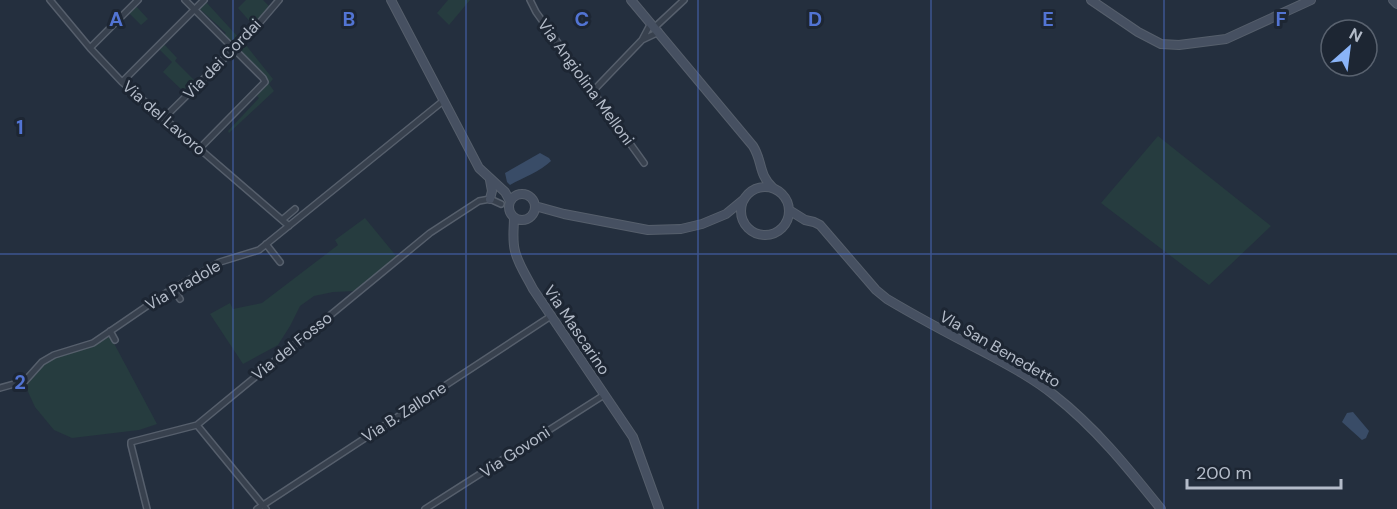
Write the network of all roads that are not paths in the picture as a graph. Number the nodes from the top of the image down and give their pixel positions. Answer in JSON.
{"nodes":[{"id":1,"x":138,"y":0,"type":"edge"},
{"id":2,"x":185,"y":0,"type":"edge"},
{"id":3,"x":204,"y":0,"type":"edge"},
{"id":4,"x":279,"y":0,"type":"edge"},
{"id":5,"x":391,"y":0,"type":"edge"},
{"id":6,"x":530,"y":0,"type":"edge"},
{"id":7,"x":631,"y":0,"type":"edge"},
{"id":8,"x":684,"y":0,"type":"edge"},
{"id":9,"x":1091,"y":0,"type":"edge"},
{"id":10,"x":1311,"y":0,"type":"edge"},
{"id":11,"x":1393,"y":0,"type":"edge"},
{"id":12,"x":52,"y":1,"type":"edge"},
{"id":13,"x":1397,"y":4,"type":"edge"},
{"id":14,"x":194,"y":9,"type":"junction"},
{"id":15,"x":655,"y":27,"type":"junction"},
{"id":16,"x":642,"y":40,"type":"junction"},
{"id":17,"x":90,"y":48,"type":"junction"},
{"id":18,"x":233,"y":49,"type":"junction"},
{"id":19,"x":122,"y":82,"type":"junction"},
{"id":20,"x":593,"y":91,"type":"junction"},
{"id":21,"x":443,"y":101,"type":"junction"},
{"id":22,"x":164,"y":118,"type":"junction"},
{"id":23,"x":199,"y":149,"type":"junction"},
{"id":24,"x":644,"y":163,"type":"dead end"},
{"id":25,"x":762,"y":172,"type":"junction"},
{"id":26,"x":490,"y":180,"type":"junction"},
{"id":27,"x":755,"y":188,"type":"junction"},
{"id":28,"x":773,"y":188,"type":"junction"},
{"id":29,"x":490,"y":199,"type":"junction"},
{"id":30,"x":743,"y":200,"type":"junction"},
{"id":31,"x":509,"y":202,"type":"junction"},
{"id":32,"x":296,"y":208,"type":"dead end"},
{"id":33,"x":535,"y":209,"type":"junction"},
{"id":34,"x":789,"y":210,"type":"junction"},
{"id":35,"x":720,"y":218,"type":"junction"},
{"id":36,"x":517,"y":219,"type":"junction"},
{"id":37,"x":282,"y":220,"type":"junction"},
{"id":38,"x":742,"y":220,"type":"junction"},
{"id":39,"x":805,"y":220,"type":"junction"},
{"id":40,"x":786,"y":224,"type":"junction"},
{"id":41,"x":289,"y":226,"type":"junction"},
{"id":42,"x":266,"y":244,"type":"junction"},
{"id":43,"x":280,"y":262,"type":"dead end"},
{"id":44,"x":173,"y":288,"type":"junction"},
{"id":45,"x":180,"y":299,"type":"dead end"},
{"id":46,"x":551,"y":316,"type":"junction"},
{"id":47,"x":110,"y":331,"type":"junction"},
{"id":48,"x":115,"y":340,"type":"dead end"},
{"id":49,"x":0,"y":388,"type":"edge"},
{"id":50,"x":604,"y":395,"type":"junction"},
{"id":51,"x":197,"y":424,"type":"junction"},
{"id":52,"x":262,"y":507,"type":"edge"},
{"id":53,"x":147,"y":509,"type":"edge"},
{"id":54,"x":425,"y":509,"type":"edge"},
{"id":55,"x":659,"y":509,"type":"edge"},
{"id":56,"x":1161,"y":509,"type":"edge"}],
"edges":[{"from":1,"to":17,"type":"street"},
{"from":2,"to":14,"type":"street"},
{"from":3,"to":14,"type":"street"},
{"from":4,"to":18,"type":"street","name":"Via dei Cordai"},
{"from":5,"to":21,"type":"street"},
{"from":6,"to":20,"type":"street","name":"Via Angiolina Melloni"},
{"from":7,"to":15,"type":"street"},
{"from":8,"to":15,"type":"street"},
{"from":9,"to":10,"type":"street"},
{"from":11,"to":13,"type":"street"},
{"from":12,"to":17,"type":"street","name":"Via del Lavoro"},
{"from":14,"to":18,"type":"street"},
{"from":14,"to":19,"type":"street"},
{"from":15,"to":16,"type":"street"},
{"from":15,"to":16,"type":"street"},
{"from":15,"to":25,"type":"street"},
{"from":16,"to":20,"type":"street"},
{"from":17,"to":19,"type":"street","name":"Via del Lavoro"},
{"from":18,"to":22,"type":"street","name":"Via dei Cordai"},
{"from":18,"to":23,"type":"street"},
{"from":19,"to":22,"type":"street","name":"Via del Lavoro"},
{"from":20,"to":24,"type":"street","name":"Via Angiolina Melloni"},
{"from":21,"to":26,"type":"street"},
{"from":21,"to":41,"type":"street","name":"Via Pradole"},
{"from":22,"to":23,"type":"street","name":"Via del Lavoro"},
{"from":23,"to":37,"type":"street","name":"Via del Lavoro"},
{"from":25,"to":27,"type":"street"},
{"from":25,"to":28,"type":"street"},
{"from":26,"to":29,"type":"street"},
{"from":26,"to":31,"type":"street"},
{"from":27,"to":28,"type":"street"},
{"from":27,"to":30,"type":"street"},
{"from":28,"to":34,"type":"street"},
{"from":29,"to":31,"type":"street"},
{"from":29,"to":51,"type":"street","name":"Via del Fosso"},
{"from":30,"to":35,"type":"street"},
{"from":30,"to":38,"type":"street"},
{"from":31,"to":33,"type":"street"},
{"from":31,"to":36,"type":"street"},
{"from":32,"to":37,"type":"street"},
{"from":33,"to":35,"type":"street"},
{"from":33,"to":36,"type":"street"},
{"from":34,"to":39,"type":"street","name":"VIa San Benedetto"},
{"from":34,"to":40,"type":"street"},
{"from":35,"to":38,"type":"street"},
{"from":36,"to":46,"type":"street","name":"Via Mascarino"},
{"from":37,"to":41,"type":"street","name":"Via del Lavoro"},
{"from":38,"to":40,"type":"street"},
{"from":39,"to":40,"type":"street"},
{"from":39,"to":56,"type":"street","name":"VIa San Benedetto"},
{"from":41,"to":42,"type":"street","name":"Via Pradole"},
{"from":42,"to":43,"type":"street"},
{"from":42,"to":44,"type":"street","name":"Via Pradole"},
{"from":44,"to":45,"type":"street"},
{"from":44,"to":47,"type":"street","name":"Via Pradole"},
{"from":46,"to":50,"type":"street","name":"Via Mascarino"},
{"from":46,"to":52,"type":"street","name":"Via B. Zallone"},
{"from":47,"to":48,"type":"street"},
{"from":47,"to":49,"type":"street","name":"Via Pradole"},
{"from":50,"to":54,"type":"street","name":"Via Govoni"},
{"from":50,"to":55,"type":"street","name":"Via Mascarino"},
{"from":51,"to":52,"type":"street"},
{"from":51,"to":53,"type":"street","name":"Via del Fosso"}]}
